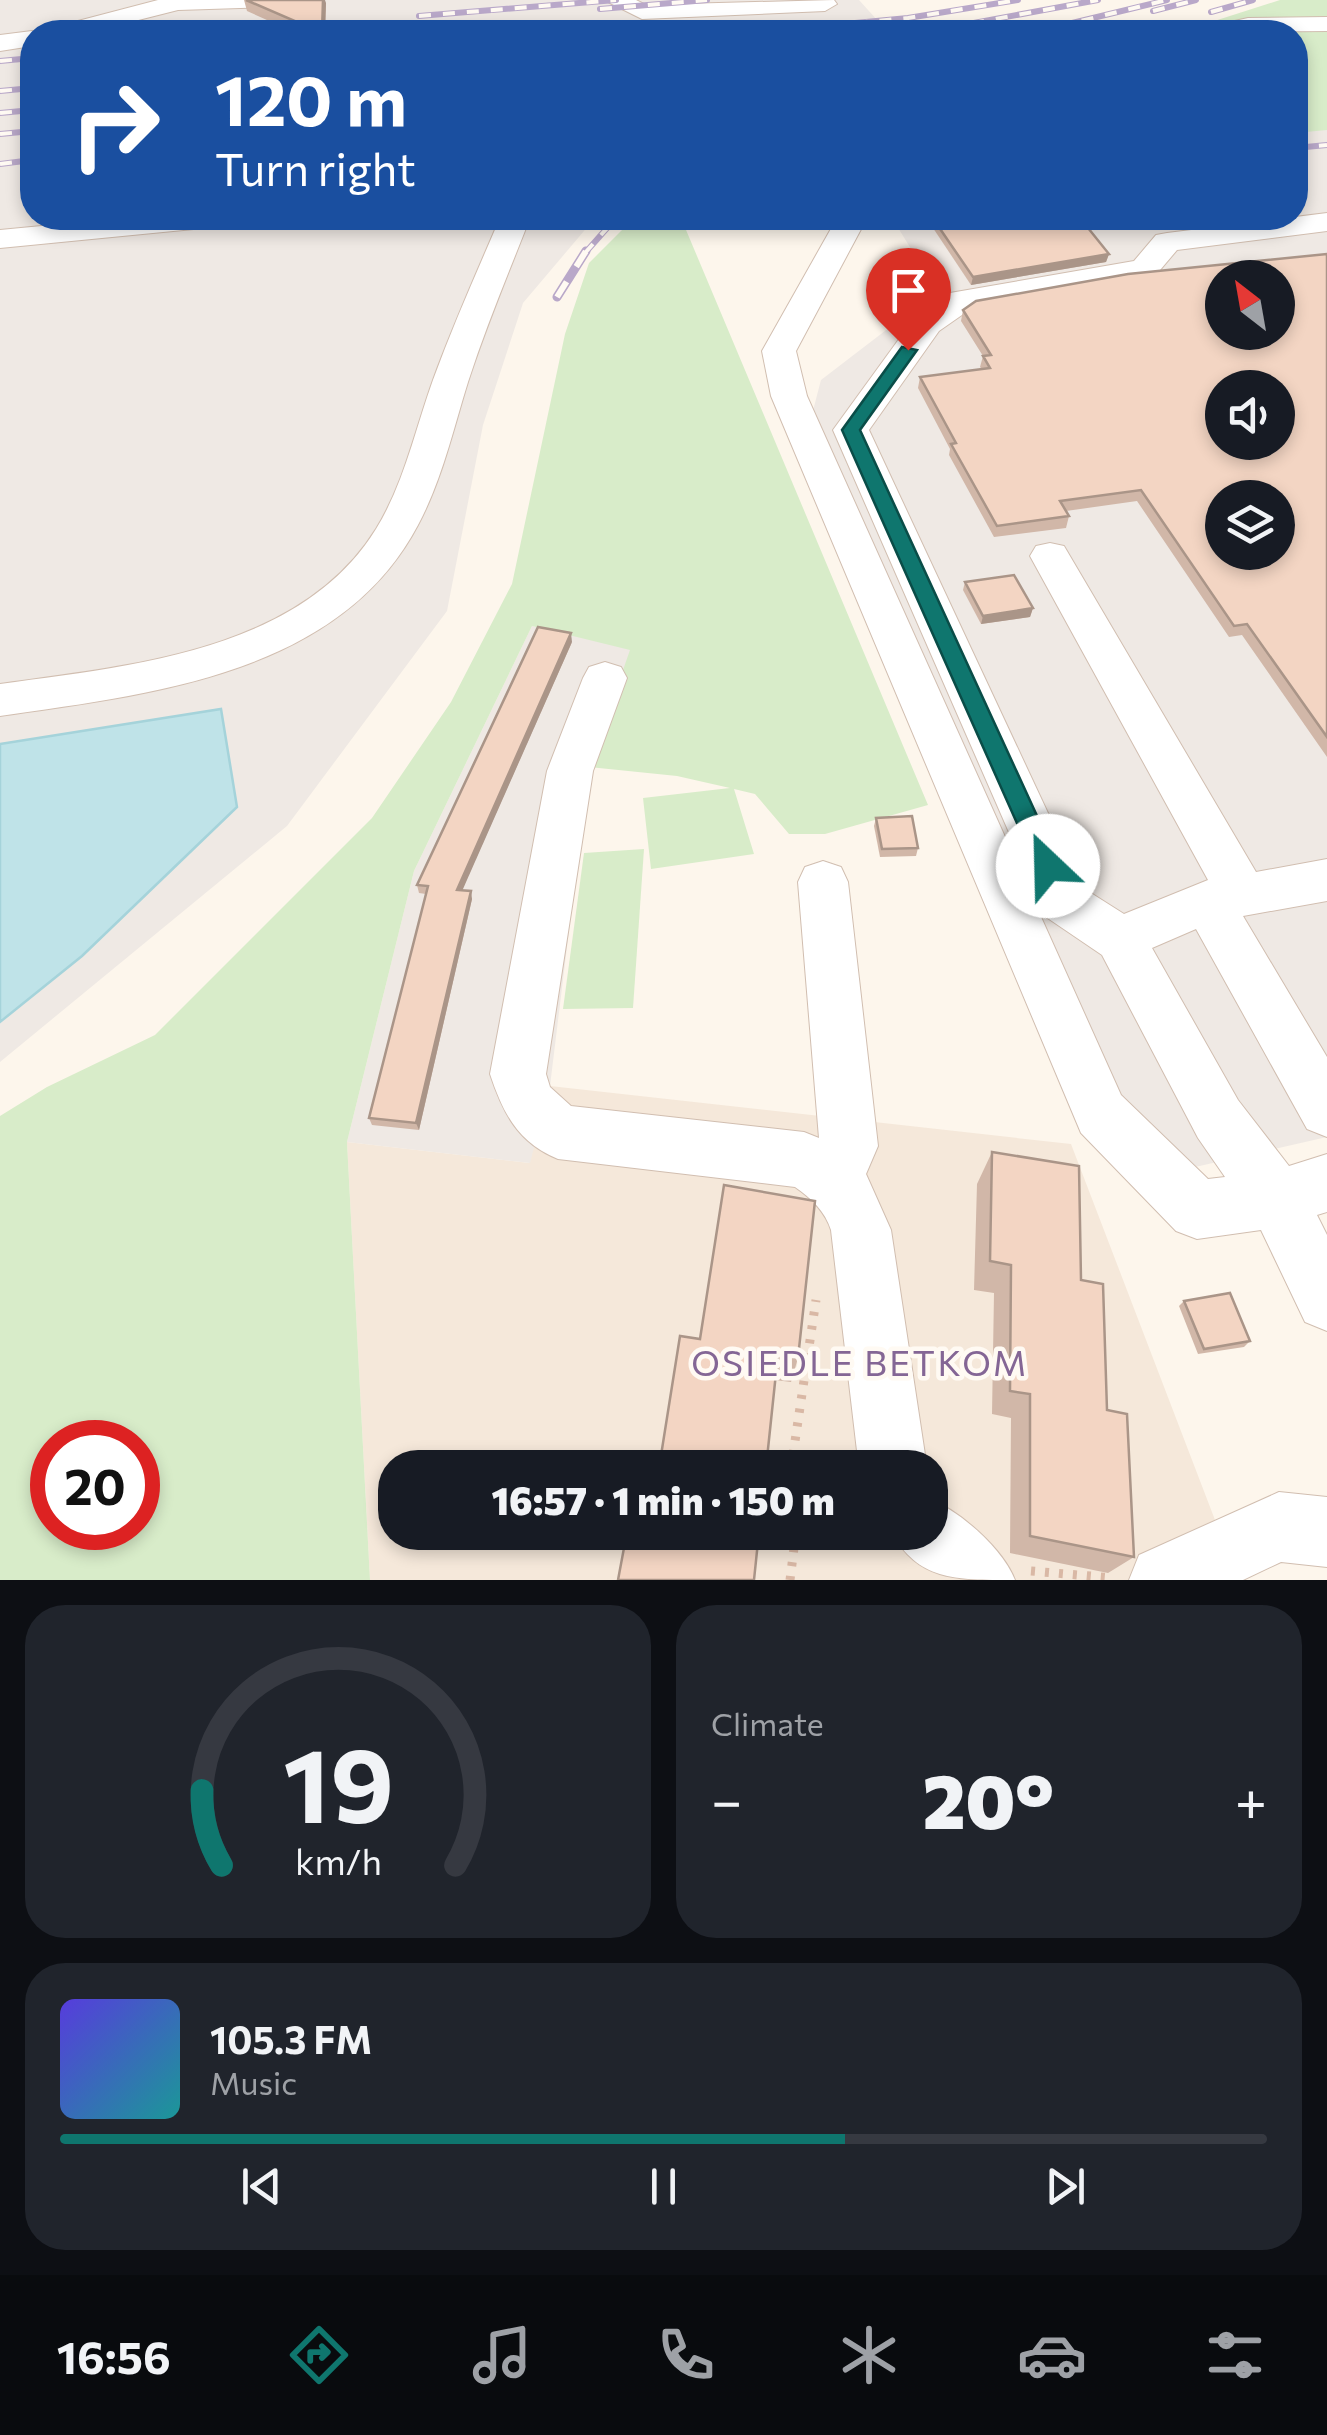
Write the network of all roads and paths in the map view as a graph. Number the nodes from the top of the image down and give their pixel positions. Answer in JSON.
{"nodes":[{"id":1,"x":268,"y":0,"type":"edge"},
{"id":2,"x":616,"y":0,"type":"edge"},
{"id":3,"x":183,"y":2,"type":"edge"},
{"id":4,"x":825,"y":4,"type":"dead end"},
{"id":5,"x":112,"y":20,"type":"edge"},
{"id":6,"x":97,"y":230,"type":"edge"},
{"id":7,"x":510,"y":230,"type":"edge"},
{"id":8,"x":845,"y":230,"type":"edge"},
{"id":9,"x":1263,"y":230,"type":"edge"},
{"id":10,"x":0,"y":240,"type":"edge"},
{"id":11,"x":1050,"y":556,"type":"dead end"},
{"id":12,"x":605,"y":678,"type":"dead end"},
{"id":13,"x":0,"y":700,"type":"edge"},
{"id":14,"x":1327,"y":880,"type":"edge"},
{"id":15,"x":823,"y":882,"type":"dead end"},
{"id":16,"x":1225,"y":898,"type":"junction"},
{"id":17,"x":1120,"y":939,"type":"junction"},
{"id":18,"x":1327,"y":1110,"type":"edge"},
{"id":19,"x":835,"y":1177,"type":"junction"},
{"id":20,"x":1302,"y":1191,"type":"edge"},
{"id":21,"x":816,"y":1300,"type":"dead end"},
{"id":22,"x":1327,"y":1300,"type":"edge"},
{"id":23,"x":795,"y":1450,"type":"edge"},
{"id":24,"x":891,"y":1450,"type":"edge"},
{"id":25,"x":1303,"y":1530,"type":"edge"},
{"id":26,"x":794,"y":1550,"type":"edge"},
{"id":27,"x":947,"y":1550,"type":"edge"},
{"id":28,"x":1002,"y":1575,"type":"edge"},
{"id":29,"x":1142,"y":1579,"type":"edge"},
{"id":30,"x":790,"y":1580,"type":"edge"}],
"edges":[{"from":1,"to":3,"type":"street"},
{"from":2,"to":4,"type":"street"},
{"from":3,"to":5,"type":"street"},
{"from":6,"to":10,"type":"street"},
{"from":7,"to":13,"type":"street"},
{"from":8,"to":20,"type":"street"},
{"from":9,"to":17,"type":"street"},
{"from":11,"to":16,"type":"street"},
{"from":12,"to":19,"type":"street"},
{"from":14,"to":16,"type":"street"},
{"from":15,"to":19,"type":"street"},
{"from":16,"to":17,"type":"street"},
{"from":16,"to":18,"type":"street"},
{"from":17,"to":20,"type":"street"},
{"from":19,"to":24,"type":"street"},
{"from":20,"to":22,"type":"street"},
{"from":21,"to":23,"type":"path"},
{"from":25,"to":29,"type":"street"},
{"from":26,"to":30,"type":"path"},
{"from":27,"to":28,"type":"street"},
{"from":28,"to":29,"type":"path"}]}
